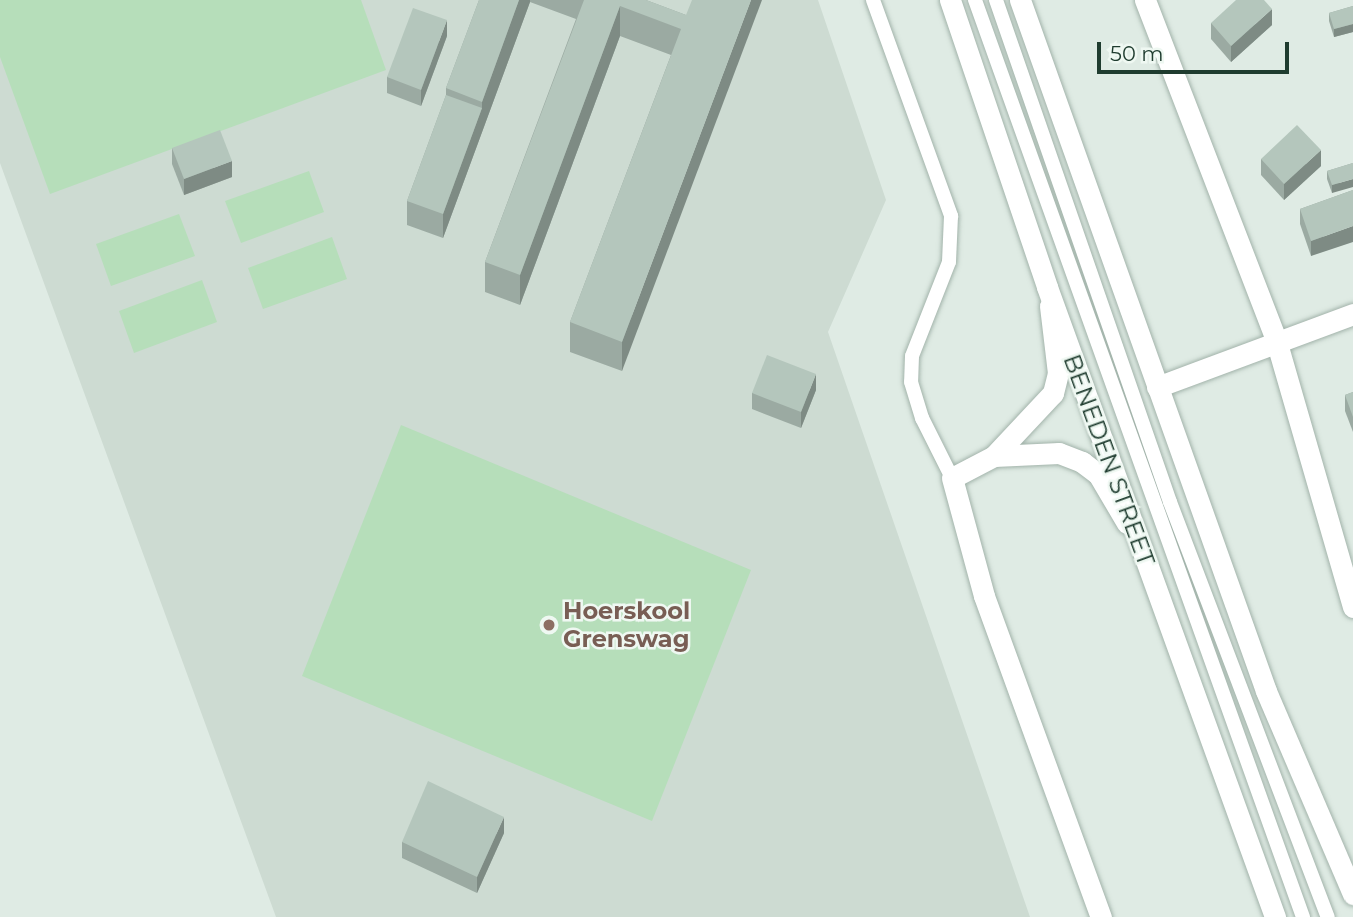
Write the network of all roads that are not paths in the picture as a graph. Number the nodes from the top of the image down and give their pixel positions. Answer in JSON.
{"nodes":[{"id":1,"x":873,"y":0,"type":"edge"},
{"id":2,"x":950,"y":0,"type":"edge"},
{"id":3,"x":975,"y":0,"type":"edge"},
{"id":4,"x":996,"y":0,"type":"edge"},
{"id":5,"x":1020,"y":0,"type":"edge"},
{"id":6,"x":1145,"y":0,"type":"edge"},
{"id":7,"x":1047,"y":287,"type":"junction"},
{"id":8,"x":1353,"y":314,"type":"edge"},
{"id":9,"x":1276,"y":340,"type":"junction"},
{"id":10,"x":1157,"y":387,"type":"junction"},
{"id":11,"x":994,"y":456,"type":"junction"},
{"id":12,"x":952,"y":478,"type":"junction"},
{"id":13,"x":1138,"y":539,"type":"junction"},
{"id":14,"x":1353,"y":607,"type":"edge"},
{"id":15,"x":1353,"y":894,"type":"edge"},
{"id":16,"x":1101,"y":917,"type":"edge"},
{"id":17,"x":1275,"y":917,"type":"edge"},
{"id":18,"x":1303,"y":917,"type":"edge"},
{"id":19,"x":1328,"y":917,"type":"edge"}],
"edges":[{"from":1,"to":12,"type":"lane"},
{"from":2,"to":7,"type":"main road","name":"BENEDEN STREET"},
{"from":3,"to":18,"type":"lane"},
{"from":4,"to":19,"type":"lane"},
{"from":5,"to":10,"type":"main road"},
{"from":6,"to":9,"type":"main road"},
{"from":7,"to":11,"type":"main road"},
{"from":7,"to":13,"type":"main road","name":"BENEDEN STREET"},
{"from":8,"to":9,"type":"main road"},
{"from":9,"to":10,"type":"main road"},
{"from":9,"to":14,"type":"main road"},
{"from":10,"to":15,"type":"main road"},
{"from":11,"to":12,"type":"main road"},
{"from":11,"to":13,"type":"main road"},
{"from":12,"to":16,"type":"main road"},
{"from":13,"to":17,"type":"main road","name":"BENEDEN STREET"}]}
